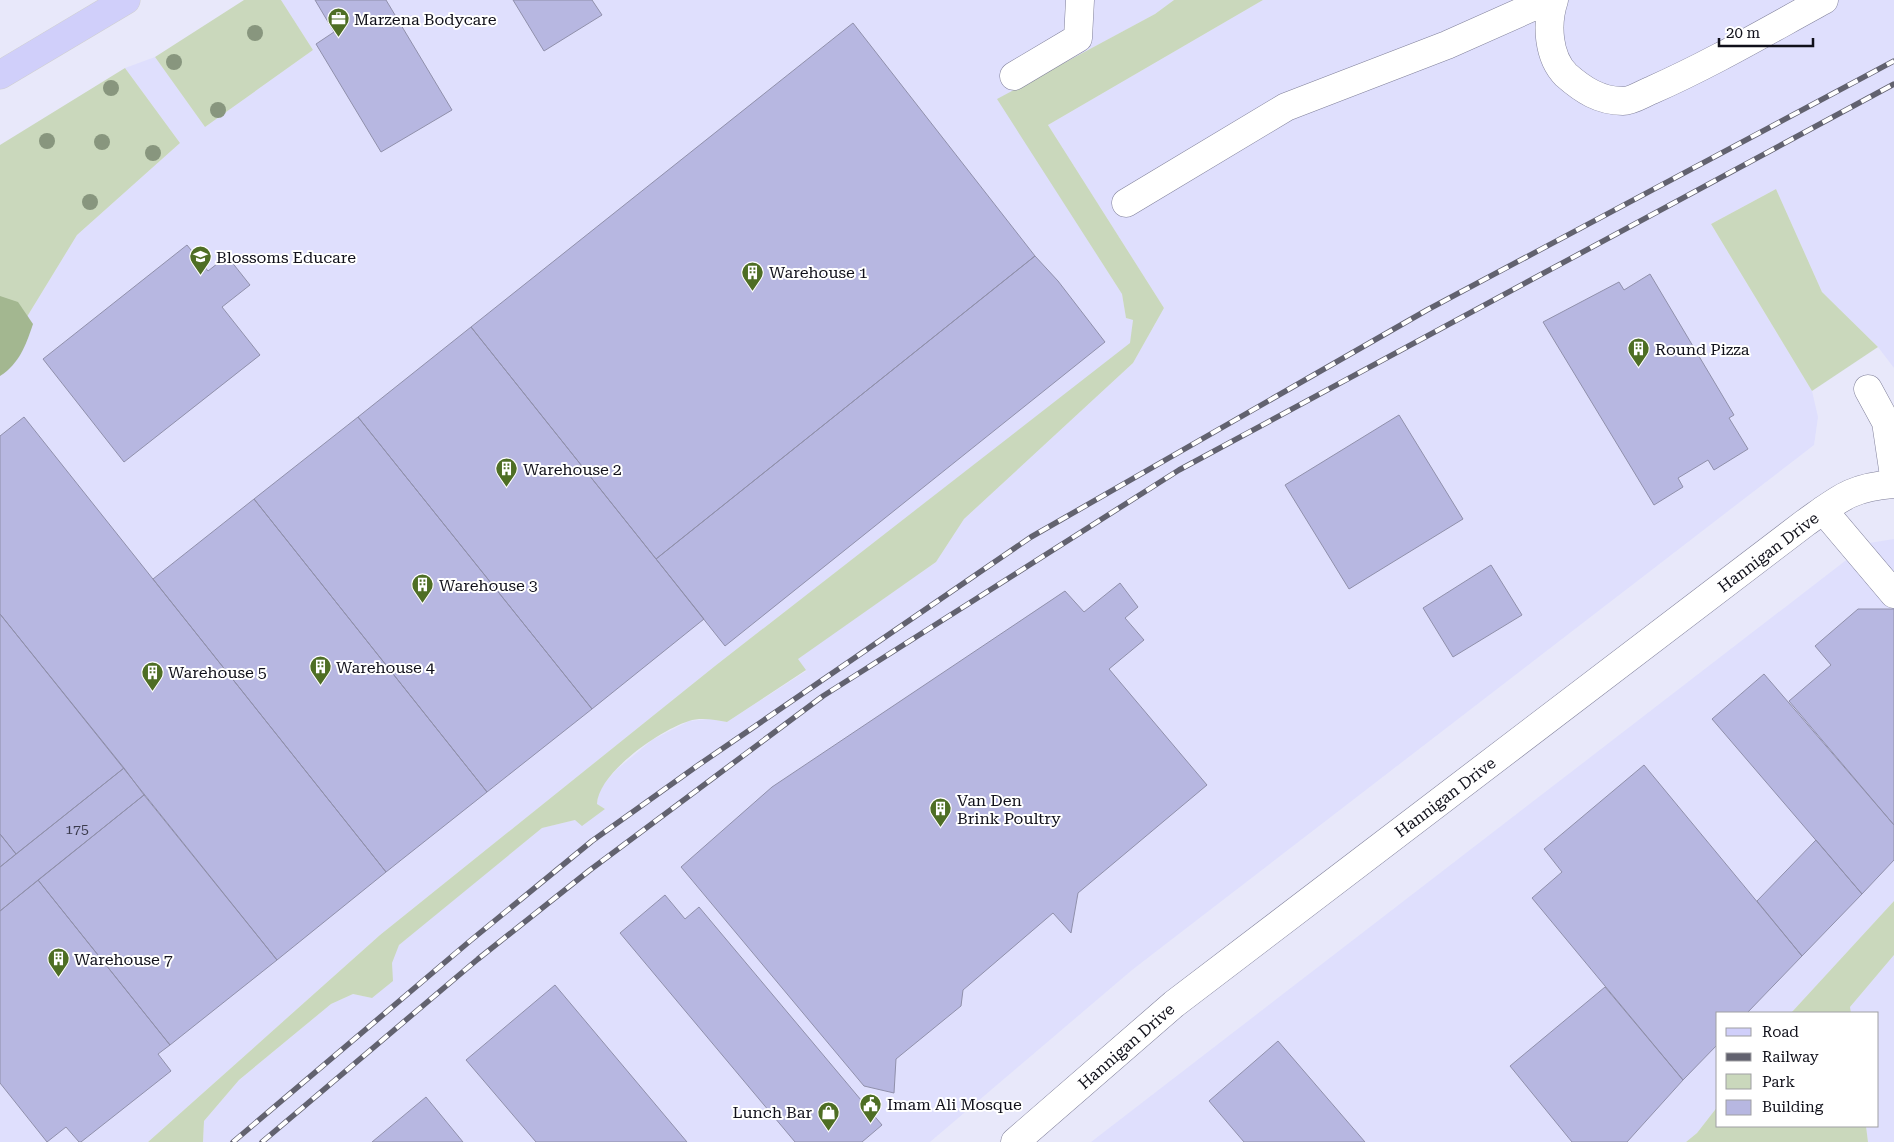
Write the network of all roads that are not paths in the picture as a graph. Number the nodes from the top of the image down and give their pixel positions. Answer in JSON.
{"nodes":[{"id":1,"x":126,"y":0,"type":"edge"},
{"id":2,"x":1080,"y":0,"type":"edge"},
{"id":3,"x":1548,"y":0,"type":"edge"},
{"id":4,"x":1554,"y":0,"type":"edge"},
{"id":5,"x":1824,"y":0,"type":"edge"},
{"id":6,"x":0,"y":75,"type":"edge"},
{"id":7,"x":1014,"y":76,"type":"dead end"},
{"id":8,"x":1126,"y":203,"type":"dead end"},
{"id":9,"x":1868,"y":388,"type":"dead end"},
{"id":10,"x":1894,"y":476,"type":"edge"},
{"id":11,"x":1894,"y":484,"type":"edge"},
{"id":12,"x":1824,"y":510,"type":"junction"},
{"id":13,"x":1894,"y":594,"type":"edge"},
{"id":14,"x":1015,"y":1142,"type":"edge"}],
"edges":[{"from":1,"to":6,"type":"main road"},
{"from":2,"to":7,"type":"street"},
{"from":3,"to":8,"type":"street"},
{"from":4,"to":5,"type":"street"},
{"from":9,"to":10,"type":"street"},
{"from":11,"to":12,"type":"street","name":"Hannigan Drive"},
{"from":12,"to":13,"type":"street"},
{"from":12,"to":14,"type":"street","name":"Hannigan Drive"}]}
